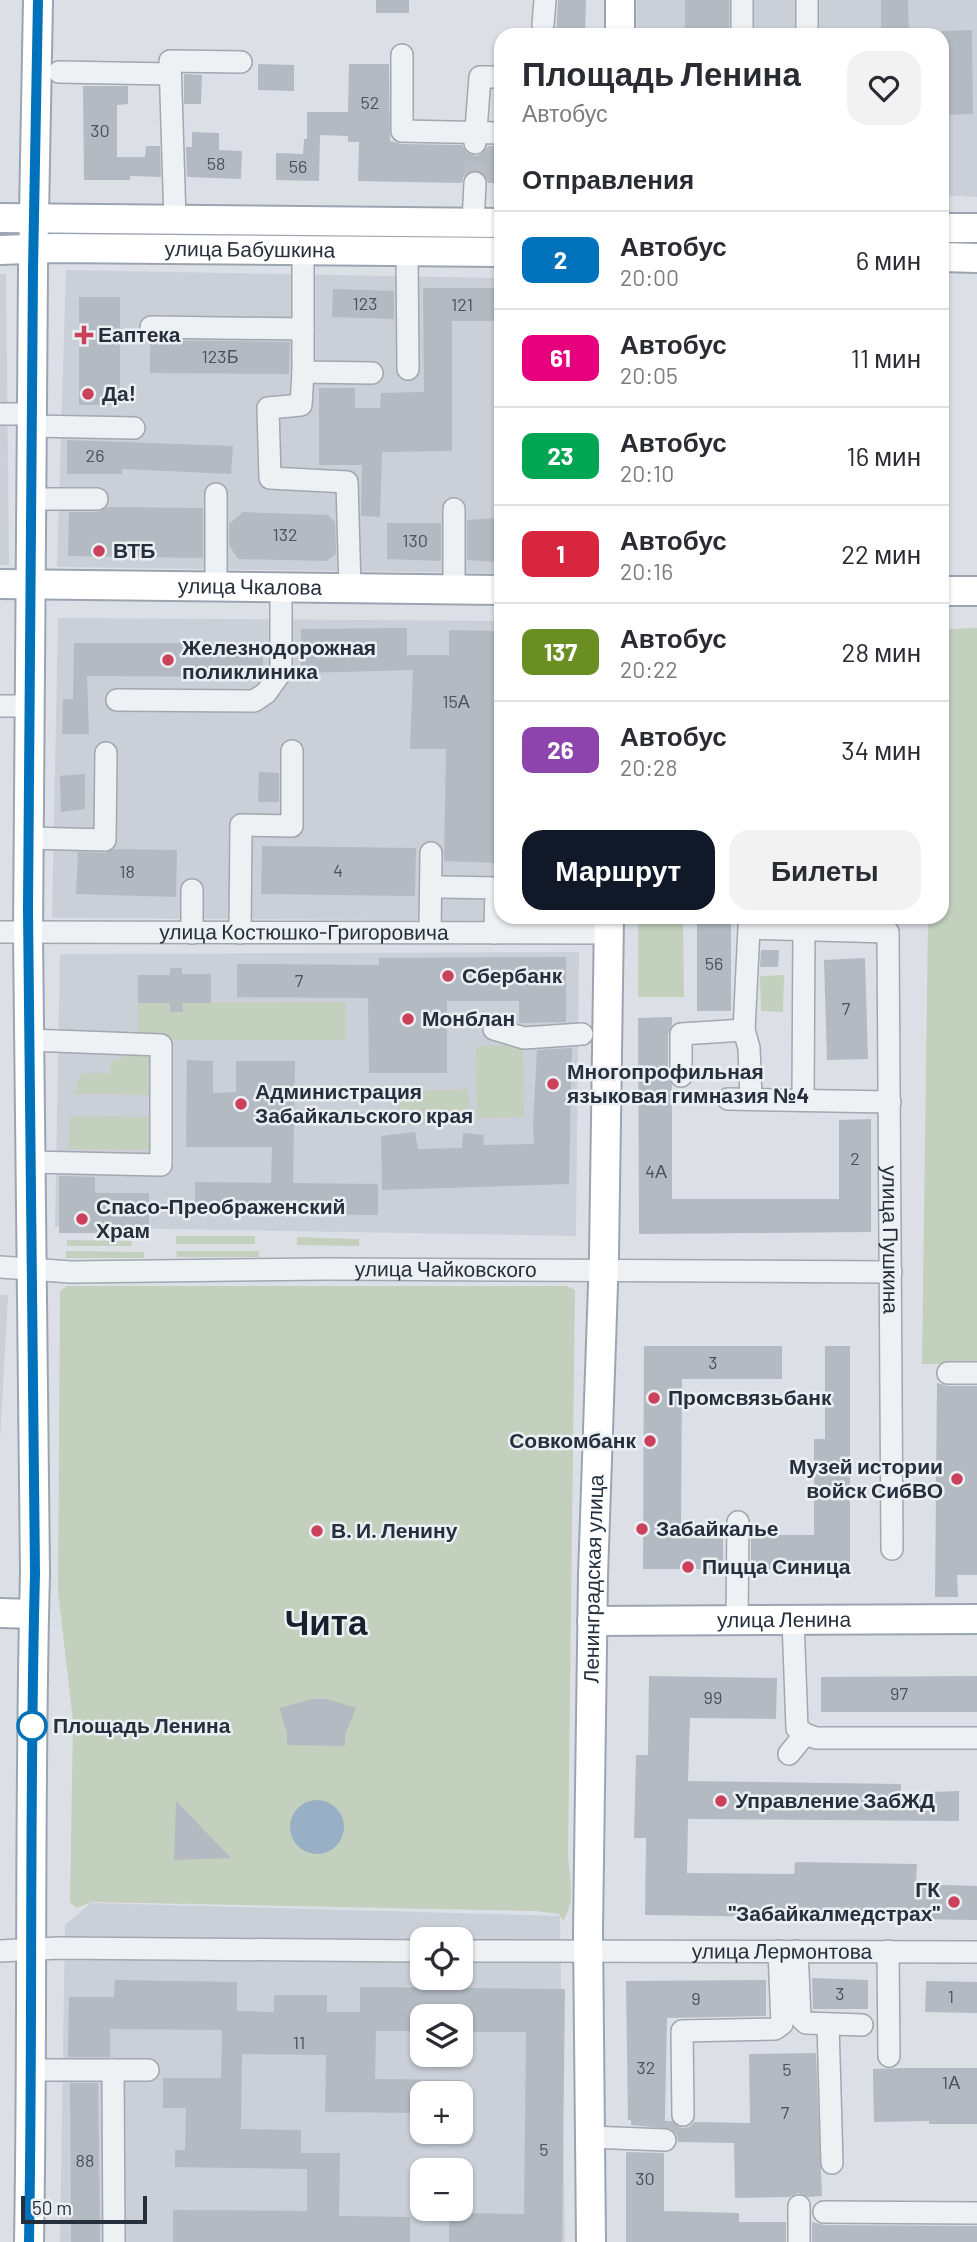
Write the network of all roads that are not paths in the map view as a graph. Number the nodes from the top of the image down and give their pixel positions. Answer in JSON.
{"nodes":[{"id":1,"x":38,"y":0,"type":"edge"},
{"id":2,"x":545,"y":0,"type":"edge"},
{"id":3,"x":620,"y":0,"type":"edge"},
{"id":4,"x":743,"y":0,"type":"edge"},
{"id":5,"x":807,"y":0,"type":"edge"},
{"id":6,"x":543,"y":25,"type":"dead end"},
{"id":7,"x":620,"y":28,"type":"edge"},
{"id":8,"x":742,"y":28,"type":"edge"},
{"id":9,"x":807,"y":28,"type":"edge"},
{"id":10,"x":402,"y":55,"type":"dead end"},
{"id":11,"x":241,"y":62,"type":"dead end"},
{"id":12,"x":59,"y":72,"type":"dead end"},
{"id":13,"x":170,"y":74,"type":"junction"},
{"id":14,"x":494,"y":77,"type":"edge"},
{"id":15,"x":494,"y":134,"type":"edge"},
{"id":16,"x":476,"y":138,"type":"junction"},
{"id":17,"x":474,"y":183,"type":"tunnel mouth"},
{"id":18,"x":0,"y":218,"type":"edge"},
{"id":19,"x":35,"y":219,"type":"junction"},
{"id":20,"x":176,"y":220,"type":"junction"},
{"id":21,"x":487,"y":223,"type":"edge"},
{"id":22,"x":949,"y":228,"type":"edge"},
{"id":23,"x":977,"y":228,"type":"edge"},
{"id":24,"x":34,"y":249,"type":"junction"},
{"id":25,"x":0,"y":250,"type":"edge"},
{"id":26,"x":303,"y":251,"type":"junction"},
{"id":27,"x":407,"y":251,"type":"junction"},
{"id":28,"x":494,"y":253,"type":"edge"},
{"id":29,"x":949,"y":257,"type":"edge"},
{"id":30,"x":977,"y":258,"type":"edge"},
{"id":31,"x":151,"y":327,"type":"dead end"},
{"id":32,"x":303,"y":329,"type":"junction"},
{"id":33,"x":408,"y":369,"type":"dead end"},
{"id":34,"x":303,"y":372,"type":"junction"},
{"id":35,"x":372,"y":373,"type":"dead end"},
{"id":36,"x":0,"y":414,"type":"edge"},
{"id":37,"x":32,"y":420,"type":"junction"},
{"id":38,"x":134,"y":428,"type":"dead end"},
{"id":39,"x":216,"y":494,"type":"dead end"},
{"id":40,"x":31,"y":499,"type":"junction"},
{"id":41,"x":97,"y":499,"type":"dead end"},
{"id":42,"x":454,"y":509,"type":"dead end"},
{"id":43,"x":0,"y":584,"type":"edge"},
{"id":44,"x":31,"y":584,"type":"junction"},
{"id":45,"x":216,"y":587,"type":"junction"},
{"id":46,"x":281,"y":589,"type":"junction"},
{"id":47,"x":350,"y":589,"type":"junction"},
{"id":48,"x":454,"y":590,"type":"junction"},
{"id":49,"x":494,"y":590,"type":"edge"},
{"id":50,"x":949,"y":591,"type":"edge"},
{"id":51,"x":977,"y":591,"type":"edge"},
{"id":52,"x":117,"y":699,"type":"dead end"},
{"id":53,"x":0,"y":706,"type":"edge"},
{"id":54,"x":30,"y":706,"type":"junction"},
{"id":55,"x":292,"y":751,"type":"dead end"},
{"id":56,"x":106,"y":754,"type":"dead end"},
{"id":57,"x":29,"y":838,"type":"junction"},
{"id":58,"x":431,"y":853,"type":"dead end"},
{"id":59,"x":442,"y":887,"type":"dead end"},
{"id":60,"x":494,"y":888,"type":"edge"},
{"id":61,"x":192,"y":890,"type":"dead end"},
{"id":62,"x":495,"y":924,"type":"edge"},
{"id":63,"x":609,"y":925,"type":"edge"},
{"id":64,"x":804,"y":929,"type":"junction"},
{"id":65,"x":0,"y":932,"type":"edge"},
{"id":66,"x":429,"y":932,"type":"junction"},
{"id":67,"x":28,"y":933,"type":"junction"},
{"id":68,"x":192,"y":933,"type":"junction"},
{"id":69,"x":240,"y":933,"type":"junction"},
{"id":70,"x":495,"y":933,"type":"junction"},
{"id":71,"x":494,"y":1029,"type":"dead end"},
{"id":72,"x":744,"y":1030,"type":"junction"},
{"id":73,"x":582,"y":1034,"type":"dead end"},
{"id":74,"x":29,"y":1040,"type":"junction"},
{"id":75,"x":681,"y":1076,"type":"dead end"},
{"id":76,"x":727,"y":1099,"type":"dead end"},
{"id":77,"x":751,"y":1099,"type":"junction"},
{"id":78,"x":803,"y":1100,"type":"junction"},
{"id":79,"x":890,"y":1102,"type":"junction"},
{"id":80,"x":30,"y":1163,"type":"junction"},
{"id":81,"x":0,"y":1267,"type":"edge"},
{"id":82,"x":32,"y":1268,"type":"junction"},
{"id":83,"x":602,"y":1272,"type":"junction"},
{"id":84,"x":891,"y":1272,"type":"junction"},
{"id":85,"x":948,"y":1373,"type":"dead end"},
{"id":86,"x":977,"y":1373,"type":"edge"},
{"id":87,"x":738,"y":1522,"type":"dead end"},
{"id":88,"x":892,"y":1549,"type":"dead end"},
{"id":89,"x":0,"y":1613,"type":"edge"},
{"id":90,"x":34,"y":1614,"type":"junction"},
{"id":91,"x":977,"y":1619,"type":"edge"},
{"id":92,"x":737,"y":1620,"type":"junction"},
{"id":93,"x":793,"y":1620,"type":"junction"},
{"id":94,"x":592,"y":1621,"type":"junction"},
{"id":95,"x":805,"y":1734,"type":"junction"},
{"id":96,"x":977,"y":1738,"type":"edge"},
{"id":97,"x":789,"y":1754,"type":"dead end"},
{"id":98,"x":32,"y":1949,"type":"junction"},
{"id":99,"x":588,"y":1950,"type":"junction"},
{"id":100,"x":0,"y":1951,"type":"edge"},
{"id":101,"x":410,"y":1951,"type":"edge"},
{"id":102,"x":473,"y":1951,"type":"edge"},
{"id":103,"x":788,"y":1951,"type":"junction"},
{"id":104,"x":888,"y":1951,"type":"junction"},
{"id":105,"x":977,"y":1952,"type":"edge"},
{"id":106,"x":828,"y":2024,"type":"junction"},
{"id":107,"x":862,"y":2025,"type":"dead end"},
{"id":108,"x":889,"y":2056,"type":"dead end"},
{"id":109,"x":32,"y":2070,"type":"junction"},
{"id":110,"x":113,"y":2070,"type":"junction"},
{"id":111,"x":148,"y":2070,"type":"dead end"},
{"id":112,"x":683,"y":2115,"type":"dead end"},
{"id":113,"x":590,"y":2137,"type":"junction"},
{"id":114,"x":665,"y":2140,"type":"dead end"},
{"id":115,"x":832,"y":2163,"type":"dead end"},
{"id":116,"x":800,"y":2206,"type":"dead end"},
{"id":117,"x":824,"y":2212,"type":"dead end"},
{"id":118,"x":977,"y":2213,"type":"edge"},
{"id":119,"x":29,"y":2242,"type":"edge"},
{"id":120,"x":114,"y":2242,"type":"edge"},
{"id":121,"x":592,"y":2242,"type":"edge"},
{"id":122,"x":799,"y":2242,"type":"edge"}],
"edges":[{"from":1,"to":19,"type":"main road"},
{"from":2,"to":6,"type":"street"},
{"from":3,"to":7,"type":"main road"},
{"from":4,"to":8,"type":"street"},
{"from":5,"to":9,"type":"street"},
{"from":10,"to":16,"type":"street"},
{"from":11,"to":13,"type":"street"},
{"from":12,"to":13,"type":"street"},
{"from":13,"to":20,"type":"street"},
{"from":14,"to":16,"type":"street"},
{"from":15,"to":16,"type":"street"},
{"from":17,"to":21,"type":"street"},
{"from":18,"to":19,"type":"main road","name":"улица Бабушкина"},
{"from":19,"to":20,"type":"main road","name":"улица Бабушкина"},
{"from":19,"to":24,"type":"main road"},
{"from":20,"to":21,"type":"main road","name":"улица Бабушкина"},
{"from":22,"to":23,"type":"main road"},
{"from":24,"to":25,"type":"main road","name":"улица Бабушкина"},
{"from":24,"to":26,"type":"main road","name":"улица Бабушкина"},
{"from":24,"to":37,"type":"main road"},
{"from":26,"to":27,"type":"main road","name":"улица Бабушкина"},
{"from":26,"to":32,"type":"street"},
{"from":27,"to":28,"type":"main road","name":"улица Бабушкина"},
{"from":27,"to":33,"type":"street"},
{"from":29,"to":30,"type":"main road"},
{"from":31,"to":32,"type":"street"},
{"from":32,"to":34,"type":"street"},
{"from":34,"to":35,"type":"street"},
{"from":34,"to":47,"type":"street"},
{"from":36,"to":37,"type":"street"},
{"from":37,"to":38,"type":"street"},
{"from":37,"to":40,"type":"main road"},
{"from":39,"to":45,"type":"street"},
{"from":40,"to":41,"type":"street"},
{"from":40,"to":44,"type":"main road"},
{"from":42,"to":48,"type":"street"},
{"from":43,"to":44,"type":"main road","name":"улица Чкалова"},
{"from":44,"to":45,"type":"main road","name":"улица Чкалова"},
{"from":44,"to":54,"type":"main road"},
{"from":45,"to":46,"type":"main road","name":"улица Чкалова"},
{"from":46,"to":47,"type":"main road","name":"улица Чкалова"},
{"from":46,"to":52,"type":"street"},
{"from":47,"to":48,"type":"main road","name":"улица Чкалова"},
{"from":48,"to":49,"type":"main road","name":"улица Чкалова"},
{"from":50,"to":51,"type":"main road"},
{"from":53,"to":54,"type":"street"},
{"from":54,"to":57,"type":"main road"},
{"from":55,"to":69,"type":"street"},
{"from":56,"to":57,"type":"street"},
{"from":57,"to":67,"type":"main road"},
{"from":58,"to":66,"type":"street"},
{"from":59,"to":60,"type":"street"},
{"from":61,"to":68,"type":"street"},
{"from":62,"to":70,"type":"street"},
{"from":63,"to":70,"type":"street","name":"улица Костюшко-Григоровича"},
{"from":63,"to":83,"type":"main road","name":"Ленинградская улица"},
{"from":64,"to":72,"type":"street"},
{"from":64,"to":78,"type":"street"},
{"from":64,"to":79,"type":"street","name":"улица Пушкина"},
{"from":65,"to":67,"type":"street","name":"улица Костюшко-Григоровича"},
{"from":66,"to":69,"type":"street","name":"улица Костюшко-Григоровича"},
{"from":66,"to":70,"type":"street","name":"улица Костюшко-Григоровича"},
{"from":67,"to":68,"type":"street","name":"улица Костюшко-Григоровича"},
{"from":67,"to":74,"type":"main road"},
{"from":68,"to":69,"type":"street","name":"улица Костюшко-Григоровича"},
{"from":71,"to":73,"type":"street"},
{"from":72,"to":75,"type":"street"},
{"from":72,"to":77,"type":"street"},
{"from":74,"to":80,"type":"main road"},
{"from":74,"to":80,"type":"street"},
{"from":76,"to":77,"type":"street"},
{"from":77,"to":78,"type":"street"},
{"from":78,"to":79,"type":"street"},
{"from":79,"to":84,"type":"street","name":"улица Пушкина"},
{"from":80,"to":82,"type":"main road"},
{"from":81,"to":82,"type":"street","name":"улица Чайковского"},
{"from":82,"to":83,"type":"street","name":"улица Чайковского"},
{"from":82,"to":90,"type":"main road"},
{"from":83,"to":84,"type":"street","name":"улица Чайковского"},
{"from":83,"to":94,"type":"main road","name":"Ленинградская улица"},
{"from":84,"to":88,"type":"street","name":"улица Пушкина"},
{"from":85,"to":86,"type":"street"},
{"from":87,"to":92,"type":"street"},
{"from":89,"to":90,"type":"main road"},
{"from":90,"to":98,"type":"main road"},
{"from":91,"to":93,"type":"main road","name":"улица Ленина"},
{"from":92,"to":93,"type":"main road","name":"улица Ленина"},
{"from":92,"to":94,"type":"main road","name":"улица Ленина"},
{"from":93,"to":95,"type":"street"},
{"from":94,"to":99,"type":"main road","name":"Ленинградская улица"},
{"from":95,"to":96,"type":"street"},
{"from":95,"to":97,"type":"street"},
{"from":98,"to":100,"type":"street"},
{"from":98,"to":101,"type":"street"},
{"from":98,"to":109,"type":"main road"},
{"from":99,"to":102,"type":"street","name":"улица Лермонтова"},
{"from":99,"to":103,"type":"street","name":"улица Лермонтова"},
{"from":99,"to":113,"type":"main road","name":"Ленинградская улица"},
{"from":103,"to":104,"type":"street","name":"улица Лермонтова"},
{"from":103,"to":106,"type":"street"},
{"from":103,"to":112,"type":"street"},
{"from":104,"to":105,"type":"street","name":"улица Лермонтова"},
{"from":104,"to":108,"type":"street"},
{"from":106,"to":107,"type":"street"},
{"from":106,"to":115,"type":"street"},
{"from":109,"to":110,"type":"street"},
{"from":109,"to":119,"type":"main road"},
{"from":110,"to":111,"type":"street"},
{"from":110,"to":120,"type":"street"},
{"from":113,"to":114,"type":"street"},
{"from":113,"to":121,"type":"main road","name":"Ленинградская улица"},
{"from":116,"to":122,"type":"street"},
{"from":117,"to":118,"type":"street"}]}
